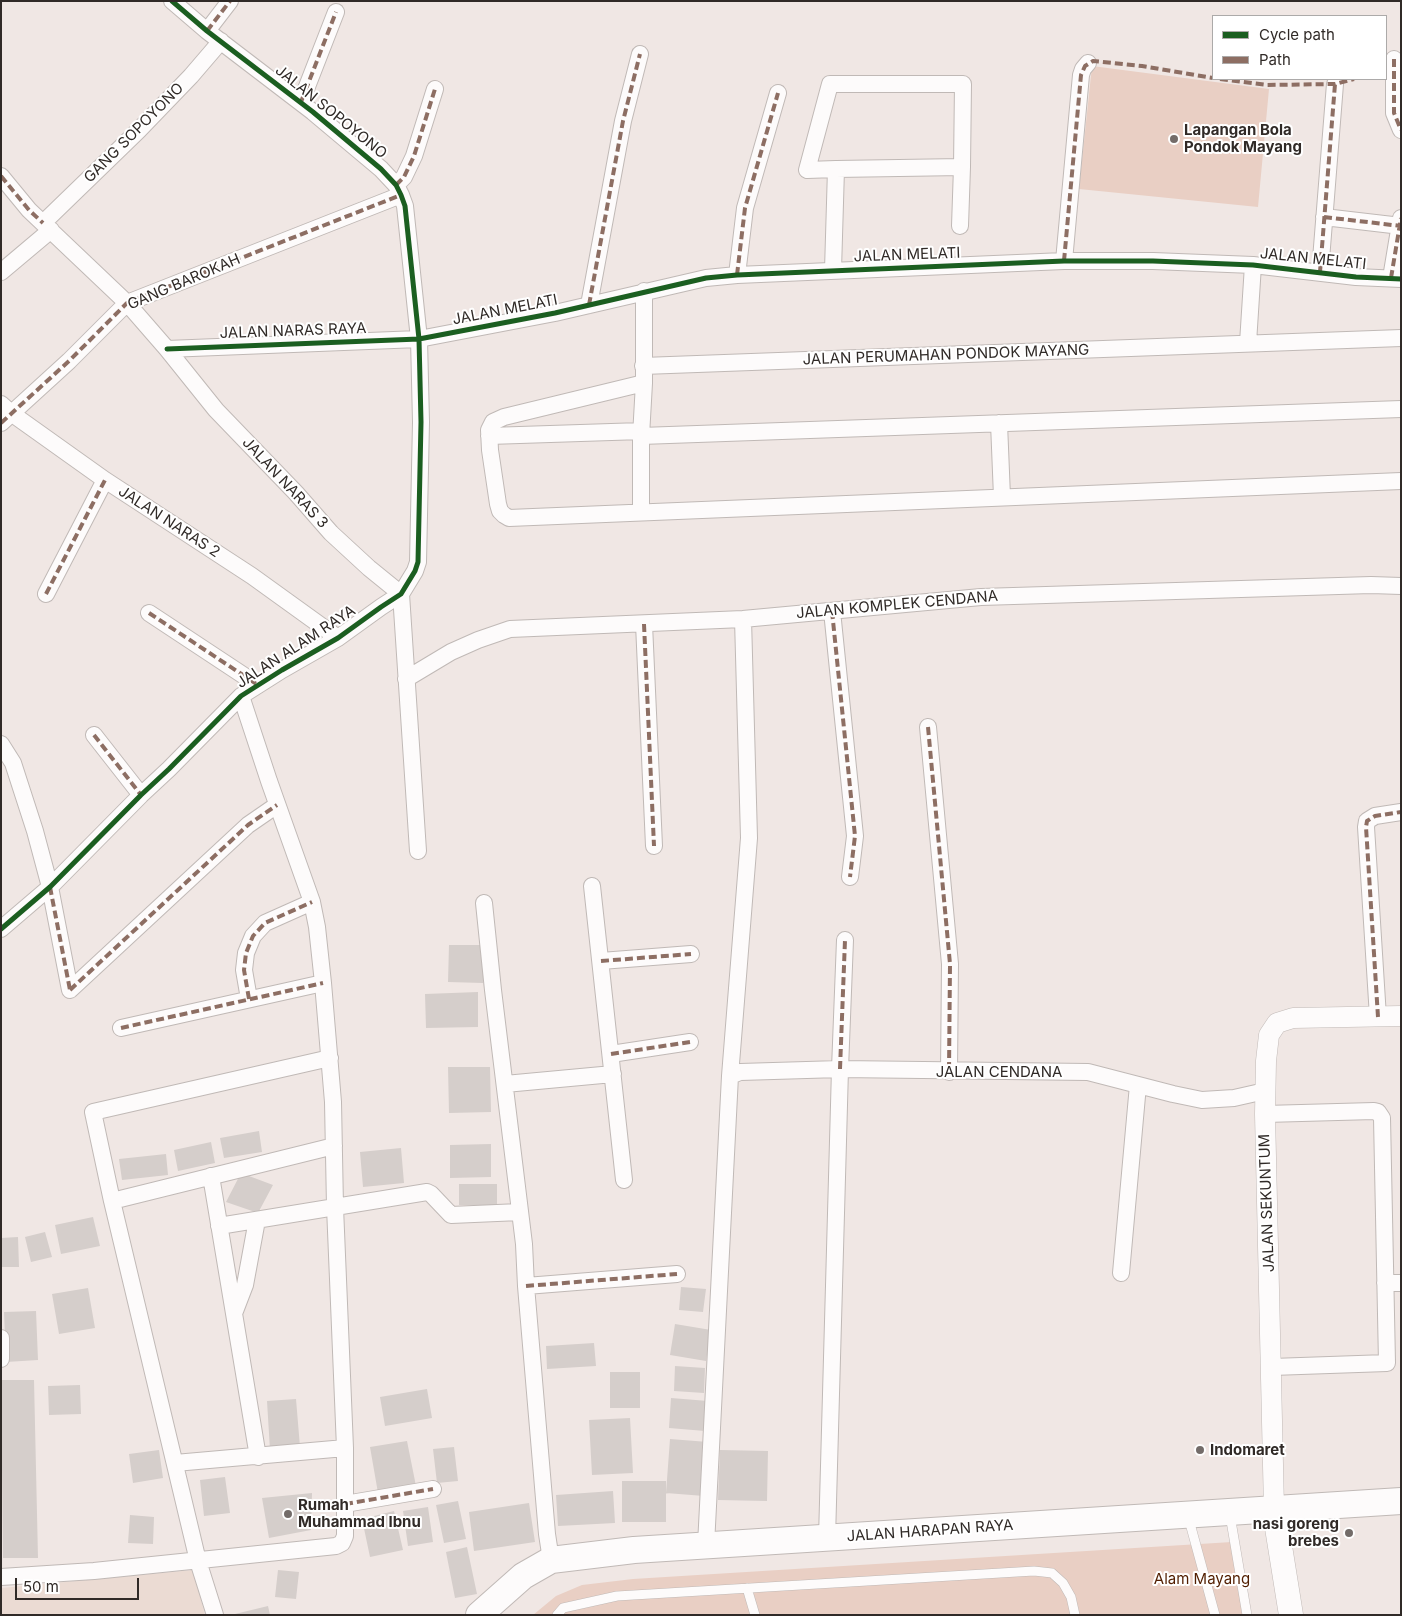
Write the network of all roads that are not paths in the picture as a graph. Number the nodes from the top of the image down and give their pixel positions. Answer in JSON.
{"nodes":[{"id":1,"x":172,"y":1,"type":"edge"},
{"id":2,"x":230,"y":1,"type":"edge"},
{"id":3,"x":336,"y":12,"type":"dead end"},
{"id":4,"x":207,"y":31,"type":"junction"},
{"id":5,"x":221,"y":41,"type":"junction"},
{"id":6,"x":640,"y":54,"type":"dead end"},
{"id":7,"x":1394,"y":59,"type":"dead end"},
{"id":8,"x":1088,"y":63,"type":"dead end"},
{"id":9,"x":1334,"y":84,"type":"dead end"},
{"id":10,"x":436,"y":89,"type":"dead end"},
{"id":11,"x":778,"y":93,"type":"dead end"},
{"id":12,"x":301,"y":102,"type":"junction"},
{"id":13,"x":1401,"y":130,"type":"edge"},
{"id":14,"x":962,"y":167,"type":"junction"},
{"id":15,"x":836,"y":169,"type":"junction"},
{"id":16,"x":1,"y":176,"type":"edge"},
{"id":17,"x":398,"y":190,"type":"junction"},
{"id":18,"x":1324,"y":217,"type":"junction"},
{"id":19,"x":1400,"y":223,"type":"edge"},
{"id":20,"x":47,"y":226,"type":"junction"},
{"id":21,"x":960,"y":226,"type":"dead end"},
{"id":22,"x":1064,"y":261,"type":"junction"},
{"id":23,"x":1253,"y":265,"type":"junction"},
{"id":24,"x":833,"y":270,"type":"junction"},
{"id":25,"x":1,"y":272,"type":"edge"},
{"id":26,"x":1320,"y":272,"type":"junction"},
{"id":27,"x":737,"y":275,"type":"junction"},
{"id":28,"x":1396,"y":279,"type":"edge"},
{"id":29,"x":644,"y":291,"type":"junction"},
{"id":30,"x":127,"y":303,"type":"junction"},
{"id":31,"x":589,"y":305,"type":"junction"},
{"id":32,"x":420,"y":338,"type":"junction"},
{"id":33,"x":1401,"y":338,"type":"edge"},
{"id":34,"x":1248,"y":344,"type":"junction"},
{"id":35,"x":167,"y":349,"type":"junction"},
{"id":36,"x":643,"y":366,"type":"junction"},
{"id":37,"x":644,"y":384,"type":"junction"},
{"id":38,"x":1401,"y":408,"type":"edge"},
{"id":39,"x":4,"y":413,"type":"edge"},
{"id":40,"x":999,"y":423,"type":"junction"},
{"id":41,"x":641,"y":433,"type":"junction"},
{"id":42,"x":489,"y":436,"type":"junction"},
{"id":43,"x":105,"y":480,"type":"junction"},
{"id":44,"x":1401,"y":481,"type":"edge"},
{"id":45,"x":1002,"y":497,"type":"junction"},
{"id":46,"x":641,"y":512,"type":"junction"},
{"id":47,"x":1401,"y":586,"type":"edge"},
{"id":48,"x":46,"y":594,"type":"dead end"},
{"id":49,"x":401,"y":594,"type":"junction"},
{"id":50,"x":832,"y":611,"type":"junction"},
{"id":51,"x":149,"y":613,"type":"dead end"},
{"id":52,"x":743,"y":619,"type":"junction"},
{"id":53,"x":644,"y":624,"type":"junction"},
{"id":54,"x":338,"y":638,"type":"junction"},
{"id":55,"x":406,"y":680,"type":"junction"},
{"id":56,"x":258,"y":685,"type":"junction"},
{"id":57,"x":241,"y":696,"type":"junction"},
{"id":58,"x":928,"y":727,"type":"dead end"},
{"id":59,"x":94,"y":735,"type":"dead end"},
{"id":60,"x":1,"y":744,"type":"edge"},
{"id":61,"x":141,"y":794,"type":"junction"},
{"id":62,"x":277,"y":805,"type":"junction"},
{"id":63,"x":1401,"y":812,"type":"edge"},
{"id":64,"x":654,"y":846,"type":"dead end"},
{"id":65,"x":418,"y":851,"type":"dead end"},
{"id":66,"x":850,"y":877,"type":"dead end"},
{"id":67,"x":592,"y":886,"type":"dead end"},
{"id":68,"x":50,"y":888,"type":"junction"},
{"id":69,"x":312,"y":902,"type":"junction"},
{"id":70,"x":484,"y":903,"type":"dead end"},
{"id":71,"x":1,"y":929,"type":"edge"},
{"id":72,"x":845,"y":940,"type":"dead end"},
{"id":73,"x":691,"y":954,"type":"dead end"},
{"id":74,"x":601,"y":961,"type":"junction"},
{"id":75,"x":323,"y":983,"type":"junction"},
{"id":76,"x":249,"y":999,"type":"junction"},
{"id":77,"x":1401,"y":1016,"type":"edge"},
{"id":78,"x":1378,"y":1017,"type":"junction"},
{"id":79,"x":122,"y":1028,"type":"dead end"},
{"id":80,"x":690,"y":1042,"type":"dead end"},
{"id":81,"x":611,"y":1054,"type":"junction"},
{"id":82,"x":330,"y":1058,"type":"junction"},
{"id":83,"x":840,"y":1069,"type":"junction"},
{"id":84,"x":949,"y":1072,"type":"junction"},
{"id":85,"x":613,"y":1074,"type":"junction"},
{"id":86,"x":730,"y":1076,"type":"junction"},
{"id":87,"x":505,"y":1084,"type":"junction"},
{"id":88,"x":1138,"y":1085,"type":"junction"},
{"id":89,"x":1265,"y":1091,"type":"junction"},
{"id":90,"x":1265,"y":1114,"type":"junction"},
{"id":91,"x":334,"y":1146,"type":"junction"},
{"id":92,"x":211,"y":1176,"type":"junction"},
{"id":93,"x":624,"y":1180,"type":"dead end"},
{"id":94,"x":112,"y":1201,"type":"junction"},
{"id":95,"x":335,"y":1207,"type":"junction"},
{"id":96,"x":520,"y":1212,"type":"junction"},
{"id":97,"x":257,"y":1220,"type":"junction"},
{"id":98,"x":219,"y":1226,"type":"junction"},
{"id":99,"x":1121,"y":1273,"type":"dead end"},
{"id":100,"x":677,"y":1274,"type":"dead end"},
{"id":101,"x":1393,"y":1283,"type":"edge"},
{"id":102,"x":526,"y":1286,"type":"junction"},
{"id":103,"x":234,"y":1314,"type":"junction"},
{"id":104,"x":1,"y":1338,"type":"edge"},
{"id":105,"x":1,"y":1358,"type":"edge"},
{"id":106,"x":1394,"y":1363,"type":"edge"},
{"id":107,"x":1272,"y":1367,"type":"junction"},
{"id":108,"x":345,"y":1448,"type":"junction"},
{"id":109,"x":258,"y":1457,"type":"junction"},
{"id":110,"x":175,"y":1464,"type":"junction"},
{"id":111,"x":433,"y":1489,"type":"dead end"},
{"id":112,"x":1401,"y":1501,"type":"edge"},
{"id":113,"x":345,"y":1504,"type":"junction"},
{"id":114,"x":1274,"y":1509,"type":"junction"},
{"id":115,"x":1229,"y":1512,"type":"junction"},
{"id":116,"x":1187,"y":1514,"type":"junction"},
{"id":117,"x":827,"y":1538,"type":"junction"},
{"id":118,"x":706,"y":1545,"type":"junction"},
{"id":119,"x":551,"y":1560,"type":"junction"},
{"id":120,"x":198,"y":1561,"type":"junction"},
{"id":121,"x":1,"y":1577,"type":"edge"},
{"id":122,"x":747,"y":1588,"type":"junction"},
{"id":123,"x":215,"y":1615,"type":"edge"},
{"id":124,"x":479,"y":1615,"type":"edge"},
{"id":125,"x":557,"y":1615,"type":"edge"},
{"id":126,"x":755,"y":1615,"type":"edge"},
{"id":127,"x":1075,"y":1615,"type":"edge"},
{"id":128,"x":1214,"y":1615,"type":"edge"},
{"id":129,"x":1246,"y":1615,"type":"edge"},
{"id":130,"x":1291,"y":1615,"type":"edge"}],
"edges":[{"from":1,"to":4,"type":"street","name":"JALAN SOPOYONO"},
{"from":2,"to":4,"type":"street"},
{"from":3,"to":12,"type":"street"},
{"from":4,"to":5,"type":"street","name":"JALAN SOPOYONO"},
{"from":5,"to":12,"type":"street","name":"JALAN SOPOYONO"},
{"from":5,"to":20,"type":"street","name":"GANG SOPOYONO"},
{"from":6,"to":31,"type":"street"},
{"from":7,"to":13,"type":"street"},
{"from":8,"to":22,"type":"street"},
{"from":9,"to":18,"type":"street"},
{"from":10,"to":17,"type":"street"},
{"from":11,"to":27,"type":"street"},
{"from":12,"to":17,"type":"street","name":"JALAN SOPOYONO"},
{"from":14,"to":15,"type":"street"},
{"from":14,"to":15,"type":"street"},
{"from":14,"to":21,"type":"street"},
{"from":15,"to":24,"type":"street"},
{"from":16,"to":20,"type":"street","name":"JALAN NARAS 3"},
{"from":17,"to":30,"type":"street","name":"GANG BAROKAH"},
{"from":17,"to":32,"type":"street"},
{"from":18,"to":19,"type":"street"},
{"from":18,"to":26,"type":"street"},
{"from":19,"to":28,"type":"street"},
{"from":20,"to":25,"type":"street","name":"GANG SOPOYONO"},
{"from":20,"to":30,"type":"street","name":"JALAN NARAS 3"},
{"from":22,"to":23,"type":"street","name":"JALAN MELATI"},
{"from":22,"to":24,"type":"street","name":"JALAN MELATI"},
{"from":23,"to":26,"type":"street","name":"JALAN MELATI"},
{"from":23,"to":34,"type":"street"},
{"from":24,"to":27,"type":"street","name":"JALAN MELATI"},
{"from":26,"to":28,"type":"street","name":"JALAN MELATI"},
{"from":27,"to":29,"type":"street","name":"JALAN MELATI"},
{"from":29,"to":31,"type":"street","name":"JALAN MELATI"},
{"from":29,"to":36,"type":"street"},
{"from":30,"to":35,"type":"street","name":"JALAN NARAS 3"},
{"from":30,"to":39,"type":"street","name":"GANG BAROKAH"},
{"from":31,"to":32,"type":"street","name":"JALAN MELATI"},
{"from":32,"to":35,"type":"street","name":"JALAN NARAS RAYA"},
{"from":32,"to":49,"type":"street","name":"JALAN ALAM RAYA"},
{"from":33,"to":34,"type":"street","name":"JALAN PERUMAHAN PONDOK MAYANG"},
{"from":34,"to":36,"type":"street","name":"JALAN PERUMAHAN PONDOK MAYANG"},
{"from":35,"to":49,"type":"street","name":"JALAN NARAS 3"},
{"from":36,"to":37,"type":"street"},
{"from":37,"to":41,"type":"street"},
{"from":37,"to":42,"type":"street"},
{"from":38,"to":40,"type":"street"},
{"from":39,"to":43,"type":"street","name":"JALAN NARAS 2"},
{"from":40,"to":41,"type":"street"},
{"from":40,"to":45,"type":"street"},
{"from":41,"to":42,"type":"street"},
{"from":41,"to":46,"type":"street"},
{"from":42,"to":46,"type":"street"},
{"from":43,"to":48,"type":"street"},
{"from":43,"to":54,"type":"street","name":"JALAN NARAS 2"},
{"from":44,"to":45,"type":"street"},
{"from":45,"to":46,"type":"street"},
{"from":47,"to":50,"type":"street","name":"JALAN KOMPLEK CENDANA"},
{"from":49,"to":54,"type":"street","name":"JALAN ALAM RAYA"},
{"from":49,"to":55,"type":"street"},
{"from":50,"to":52,"type":"street","name":"JALAN KOMPLEK CENDANA"},
{"from":50,"to":66,"type":"street"},
{"from":51,"to":56,"type":"street"},
{"from":52,"to":53,"type":"street","name":"JALAN KOMPLEK CENDANA"},
{"from":52,"to":86,"type":"street"},
{"from":53,"to":55,"type":"street","name":"JALAN KOMPLEK CENDANA"},
{"from":53,"to":64,"type":"street"},
{"from":54,"to":56,"type":"street","name":"JALAN ALAM RAYA"},
{"from":55,"to":65,"type":"street"},
{"from":56,"to":57,"type":"street","name":"JALAN ALAM RAYA"},
{"from":57,"to":61,"type":"street","name":"JALAN ALAM RAYA"},
{"from":57,"to":62,"type":"street"},
{"from":58,"to":84,"type":"street"},
{"from":59,"to":61,"type":"street"},
{"from":60,"to":68,"type":"street"},
{"from":61,"to":68,"type":"street","name":"JALAN ALAM RAYA"},
{"from":62,"to":68,"type":"street"},
{"from":62,"to":69,"type":"street"},
{"from":63,"to":78,"type":"street"},
{"from":67,"to":74,"type":"street"},
{"from":68,"to":71,"type":"street","name":"JALAN ALAM RAYA"},
{"from":69,"to":75,"type":"street"},
{"from":69,"to":76,"type":"street"},
{"from":70,"to":87,"type":"street"},
{"from":72,"to":83,"type":"street"},
{"from":73,"to":74,"type":"street"},
{"from":74,"to":81,"type":"street"},
{"from":75,"to":76,"type":"street"},
{"from":75,"to":82,"type":"street"},
{"from":76,"to":79,"type":"street"},
{"from":77,"to":78,"type":"street","name":"JALAN SEKUNTUM"},
{"from":78,"to":89,"type":"street","name":"JALAN SEKUNTUM"},
{"from":80,"to":81,"type":"street"},
{"from":81,"to":85,"type":"street"},
{"from":82,"to":91,"type":"street"},
{"from":82,"to":94,"type":"street"},
{"from":83,"to":84,"type":"street","name":"JALAN CENDANA"},
{"from":83,"to":86,"type":"street","name":"JALAN CENDANA"},
{"from":83,"to":117,"type":"street"},
{"from":84,"to":88,"type":"street","name":"JALAN CENDANA"},
{"from":85,"to":87,"type":"street"},
{"from":85,"to":93,"type":"street"},
{"from":86,"to":118,"type":"street"},
{"from":87,"to":96,"type":"street"},
{"from":88,"to":89,"type":"street","name":"JALAN CENDANA"},
{"from":88,"to":99,"type":"street"},
{"from":89,"to":90,"type":"street","name":"JALAN SEKUNTUM"},
{"from":90,"to":101,"type":"street"},
{"from":90,"to":107,"type":"street","name":"JALAN SEKUNTUM"},
{"from":91,"to":92,"type":"street"},
{"from":91,"to":95,"type":"street"},
{"from":92,"to":94,"type":"street"},
{"from":92,"to":98,"type":"street"},
{"from":94,"to":110,"type":"street"},
{"from":95,"to":96,"type":"street"},
{"from":95,"to":97,"type":"street"},
{"from":95,"to":108,"type":"street"},
{"from":96,"to":102,"type":"street"},
{"from":97,"to":98,"type":"street"},
{"from":97,"to":103,"type":"street"},
{"from":98,"to":103,"type":"street"},
{"from":100,"to":102,"type":"street"},
{"from":101,"to":106,"type":"street"},
{"from":102,"to":119,"type":"street"},
{"from":103,"to":109,"type":"street"},
{"from":104,"to":105,"type":"street"},
{"from":106,"to":107,"type":"street"},
{"from":107,"to":114,"type":"street","name":"JALAN SEKUNTUM"},
{"from":108,"to":109,"type":"street"},
{"from":108,"to":113,"type":"street"},
{"from":109,"to":110,"type":"street"},
{"from":110,"to":120,"type":"street"},
{"from":111,"to":113,"type":"street"},
{"from":112,"to":114,"type":"main road","name":"JALAN HARAPAN RAYA"},
{"from":113,"to":120,"type":"street"},
{"from":114,"to":115,"type":"main road","name":"JALAN HARAPAN RAYA"},
{"from":114,"to":130,"type":"main road"},
{"from":115,"to":116,"type":"main road","name":"JALAN HARAPAN RAYA"},
{"from":115,"to":129,"type":"lane"},
{"from":116,"to":117,"type":"main road","name":"JALAN HARAPAN RAYA"},
{"from":116,"to":128,"type":"lane"},
{"from":117,"to":118,"type":"main road","name":"JALAN HARAPAN RAYA"},
{"from":118,"to":119,"type":"main road","name":"JALAN HARAPAN RAYA"},
{"from":119,"to":124,"type":"main road","name":"JALAN HARAPAN RAYA"},
{"from":120,"to":121,"type":"street"},
{"from":120,"to":123,"type":"street"},
{"from":122,"to":125,"type":"lane"},
{"from":122,"to":126,"type":"lane"},
{"from":122,"to":127,"type":"lane"}]}
